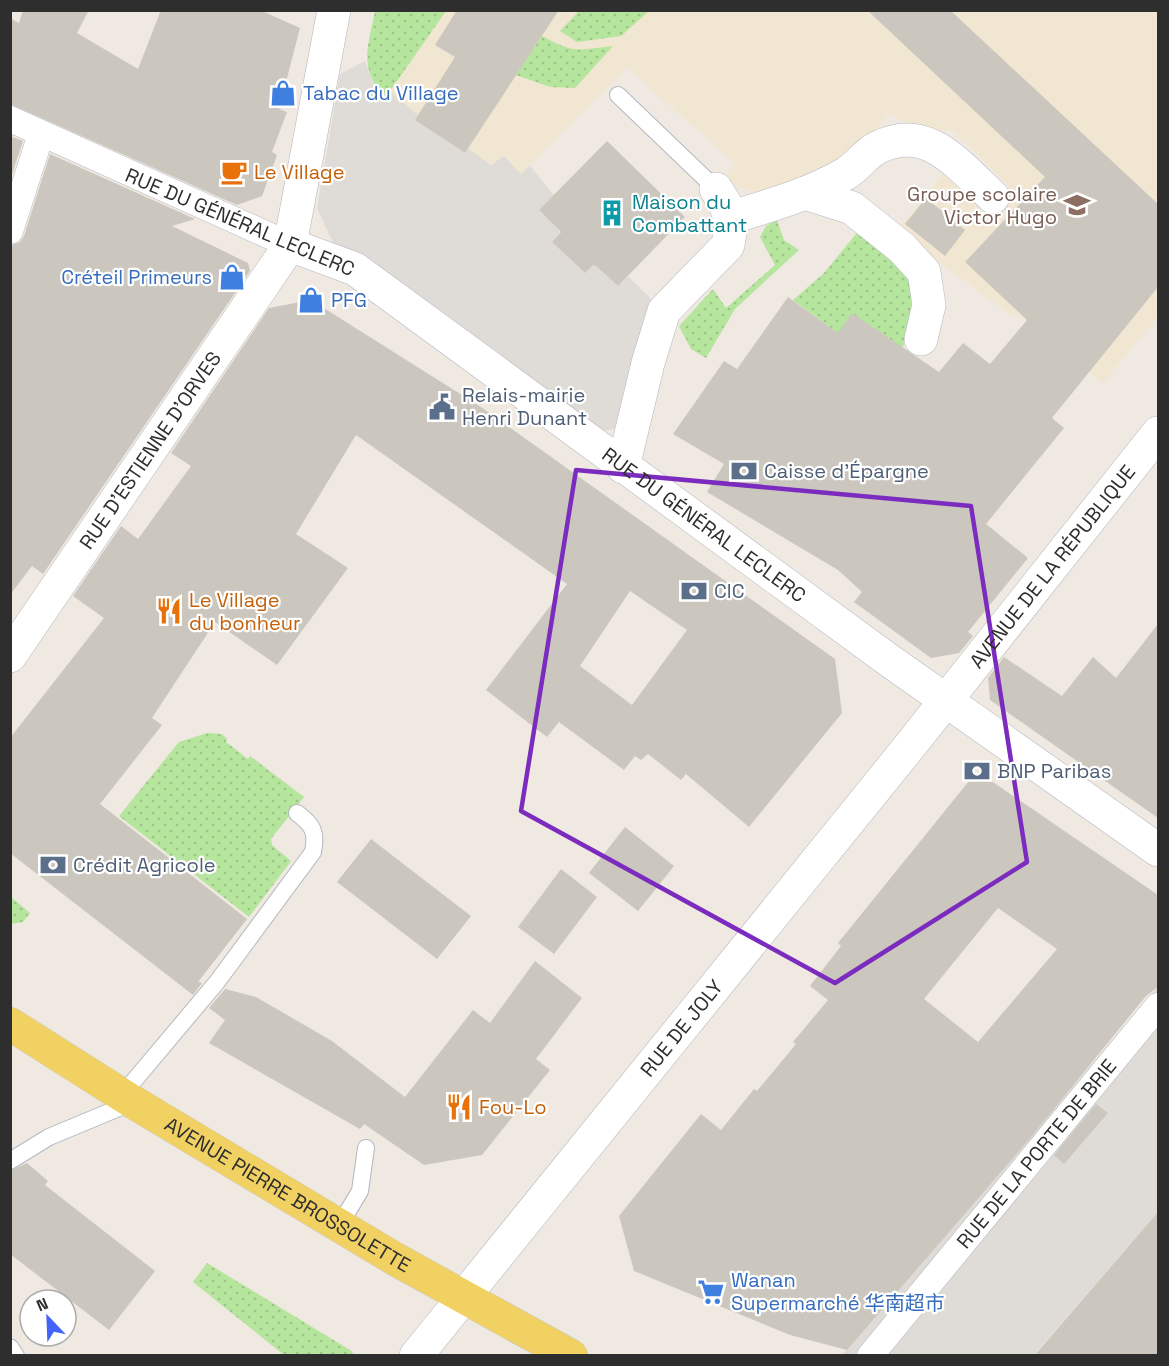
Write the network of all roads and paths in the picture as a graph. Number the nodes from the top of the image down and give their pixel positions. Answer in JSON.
{"nodes":[{"id":1,"x":333,"y":10,"type":"edge"},
{"id":2,"x":618,"y":95,"type":"dead end"},
{"id":3,"x":10,"y":119,"type":"edge"},
{"id":4,"x":41,"y":134,"type":"junction"},
{"id":5,"x":716,"y":189,"type":"joint"},
{"id":6,"x":805,"y":193,"type":"junction"},
{"id":7,"x":993,"y":197,"type":"dead end"},
{"id":8,"x":729,"y":218,"type":"junction"},
{"id":9,"x":10,"y":231,"type":"edge"},
{"id":10,"x":290,"y":245,"type":"junction"},
{"id":11,"x":921,"y":339,"type":"dead end"},
{"id":12,"x":1158,"y":433,"type":"edge"},
{"id":13,"x":623,"y":467,"type":"junction"},
{"id":14,"x":10,"y":656,"type":"edge"},
{"id":15,"x":946,"y":701,"type":"junction"},
{"id":16,"x":297,"y":813,"type":"dead end"},
{"id":17,"x":1158,"y":850,"type":"edge"},
{"id":18,"x":1158,"y":1006,"type":"edge"},
{"id":19,"x":10,"y":1024,"type":"edge"},
{"id":20,"x":128,"y":1098,"type":"junction"},
{"id":21,"x":366,"y":1148,"type":"dead end"},
{"id":22,"x":10,"y":1161,"type":"edge"},
{"id":23,"x":339,"y":1226,"type":"junction"},
{"id":24,"x":463,"y":1298,"type":"junction"},
{"id":25,"x":10,"y":1347,"type":"edge"},
{"id":26,"x":16,"y":1356,"type":"edge"},
{"id":27,"x":416,"y":1356,"type":"edge"},
{"id":28,"x":570,"y":1356,"type":"edge"},
{"id":29,"x":870,"y":1356,"type":"edge"}],
"edges":[{"from":1,"to":10,"type":"street"},
{"from":2,"to":5,"type":"lane"},
{"from":3,"to":4,"type":"street","name":"RUE DU GÉNÉRAL LECLERC"},
{"from":4,"to":9,"type":"street"},
{"from":4,"to":10,"type":"street","name":"RUE DU GÉNÉRAL LECLERC"},
{"from":5,"to":8,"type":"street"},
{"from":6,"to":7,"type":"street"},
{"from":6,"to":8,"type":"street"},
{"from":6,"to":11,"type":"street"},
{"from":8,"to":13,"type":"street"},
{"from":10,"to":13,"type":"street","name":"RUE DU GÉNÉRAL LECLERC"},
{"from":10,"to":14,"type":"street","name":"RUE D'ESTIENNE D'ORVES"},
{"from":12,"to":15,"type":"street","name":"AVENUE DE LA RÉPUBLIQUE"},
{"from":13,"to":15,"type":"street","name":"RUE DU GÉNÉRAL LECLERC"},
{"from":15,"to":17,"type":"street","name":"RUE DU GÉNÉRAL LECLERC"},
{"from":15,"to":24,"type":"street","name":"RUE DE JOLY"},
{"from":16,"to":20,"type":"lane"},
{"from":18,"to":29,"type":"street","name":"RUE DE LA PORTE DE BRIE"},
{"from":19,"to":20,"type":"main road","name":"AVENUE PIERRE BROSSOLETTE"},
{"from":20,"to":22,"type":"lane"},
{"from":20,"to":23,"type":"main road","name":"AVENUE PIERRE BROSSOLETTE"},
{"from":21,"to":23,"type":"lane"},
{"from":23,"to":24,"type":"main road","name":"AVENUE PIERRE BROSSOLETTE"},
{"from":24,"to":27,"type":"street","name":"RUE DE JOLY"},
{"from":24,"to":28,"type":"main road","name":"AVENUE PIERRE BROSSOLETTE"},
{"from":25,"to":26,"type":"lane"}]}
